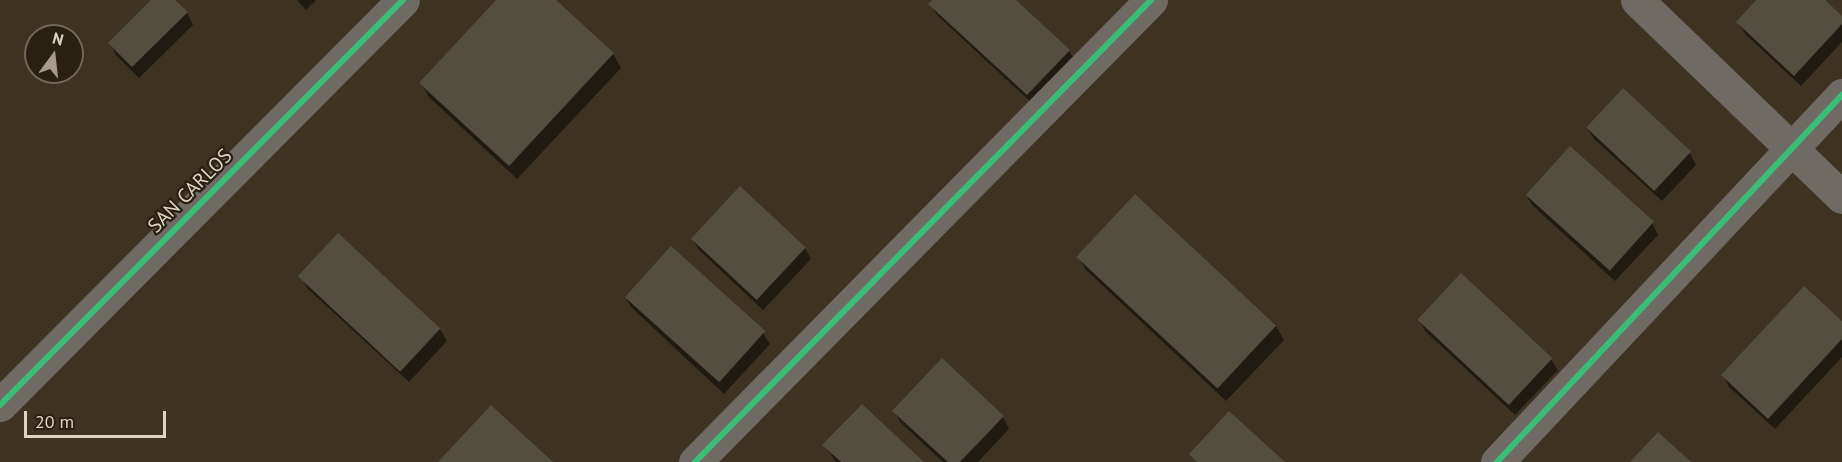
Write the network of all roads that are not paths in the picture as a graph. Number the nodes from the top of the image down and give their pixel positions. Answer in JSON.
{"nodes":[{"id":1,"x":403,"y":0,"type":"edge"},
{"id":2,"x":1150,"y":0,"type":"edge"},
{"id":3,"x":1637,"y":0,"type":"edge"},
{"id":4,"x":1842,"y":95,"type":"edge"},
{"id":5,"x":1792,"y":148,"type":"junction"},
{"id":6,"x":1842,"y":197,"type":"edge"},
{"id":7,"x":0,"y":405,"type":"edge"},
{"id":8,"x":695,"y":462,"type":"edge"},
{"id":9,"x":1497,"y":462,"type":"edge"}],
"edges":[{"from":1,"to":7,"type":"street","name":"SAN CARLOS"},
{"from":2,"to":8,"type":"street"},
{"from":3,"to":5,"type":"street"},
{"from":4,"to":5,"type":"street"},
{"from":5,"to":6,"type":"street"},
{"from":5,"to":9,"type":"street"}]}
